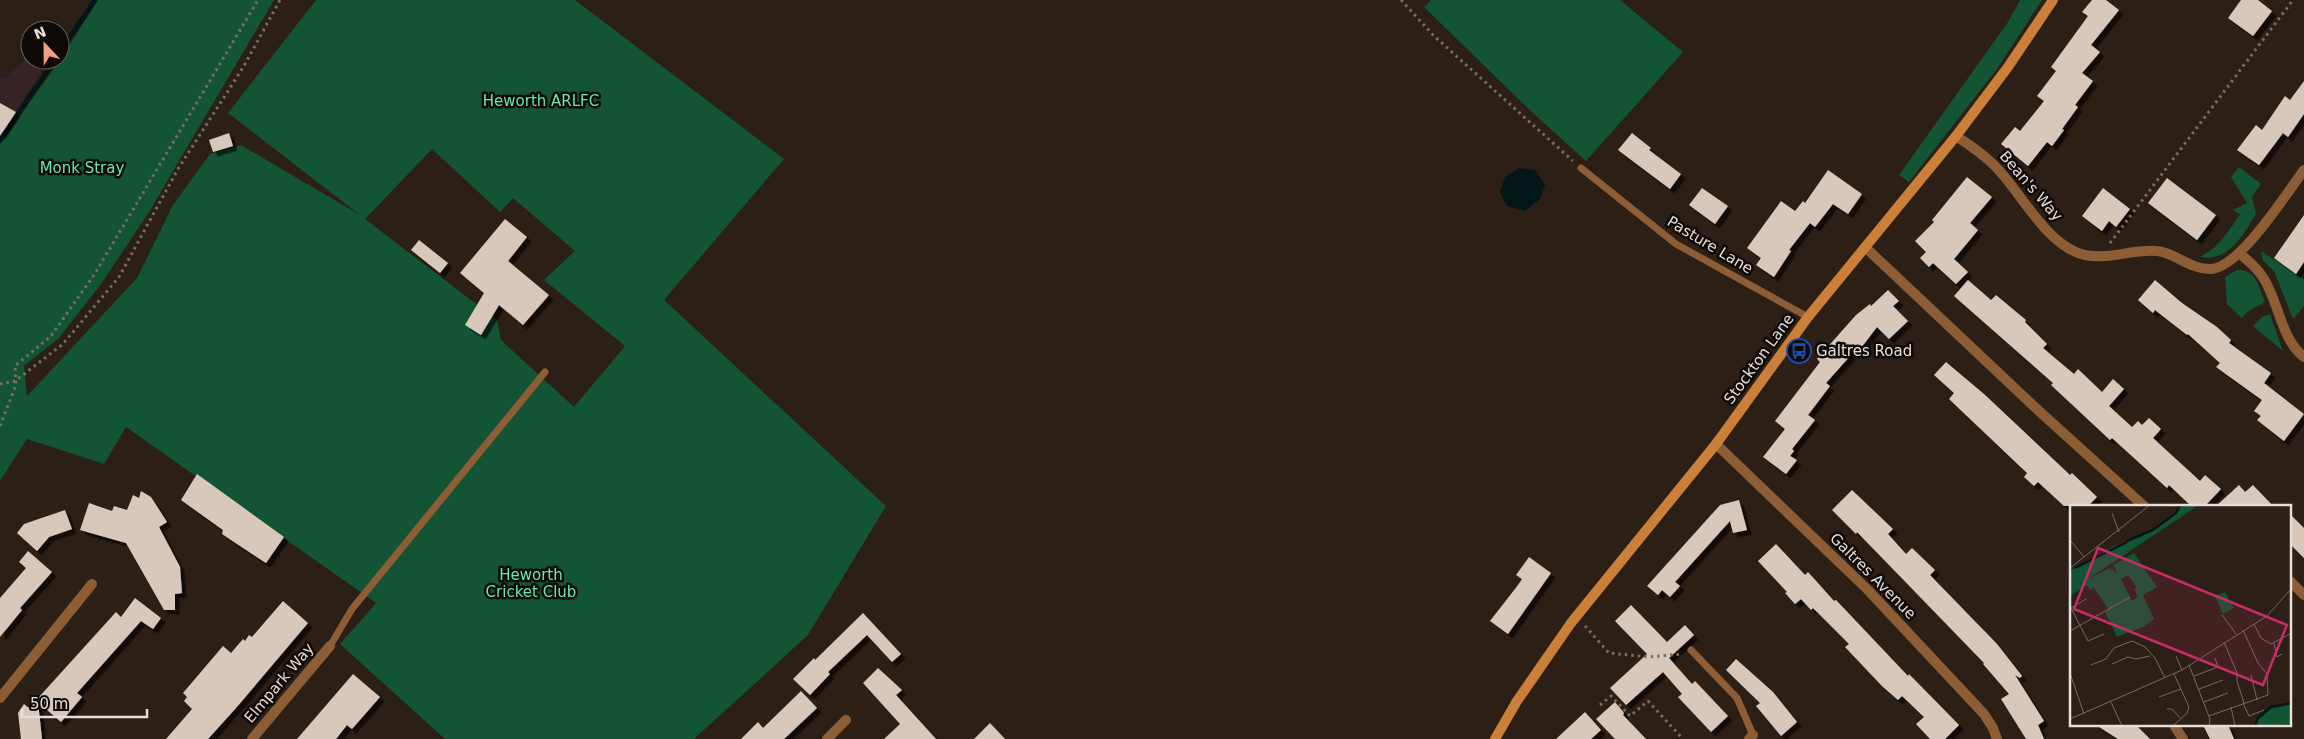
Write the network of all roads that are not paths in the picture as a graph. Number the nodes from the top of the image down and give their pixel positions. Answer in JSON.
{"nodes":[{"id":1,"x":2053,"y":0,"type":"edge"},
{"id":2,"x":1956,"y":136,"type":"junction"},
{"id":3,"x":1581,"y":168,"type":"road end"},
{"id":4,"x":2304,"y":170,"type":"edge"},
{"id":5,"x":1865,"y":246,"type":"junction"},
{"id":6,"x":2240,"y":254,"type":"junction"},
{"id":7,"x":1808,"y":317,"type":"junction"},
{"id":8,"x":2304,"y":357,"type":"edge"},
{"id":9,"x":545,"y":372,"type":"dead end"},
{"id":10,"x":1716,"y":444,"type":"junction"},
{"id":11,"x":2144,"y":505,"type":"edge"},
{"id":12,"x":2292,"y":583,"type":"edge"},
{"id":13,"x":92,"y":584,"type":"dead end"},
{"id":14,"x":2304,"y":595,"type":"edge"},
{"id":15,"x":330,"y":646,"type":"joint"},
{"id":16,"x":1691,"y":650,"type":"road end"},
{"id":17,"x":0,"y":698,"type":"edge"},
{"id":18,"x":846,"y":720,"type":"dead end"},
{"id":19,"x":2175,"y":726,"type":"edge"},
{"id":20,"x":1751,"y":737,"type":"edge"},
{"id":21,"x":252,"y":739,"type":"edge"},
{"id":22,"x":827,"y":739,"type":"edge"},
{"id":23,"x":1495,"y":739,"type":"edge"},
{"id":24,"x":1996,"y":739,"type":"edge"},
{"id":25,"x":2183,"y":739,"type":"edge"}],
"edges":[{"from":1,"to":2,"type":"street","name":"Stockton Lane"},
{"from":2,"to":5,"type":"street","name":"Stockton Lane"},
{"from":2,"to":6,"type":"street","name":"Bean's Way"},
{"from":3,"to":7,"type":"lane","name":"Pasture Lane"},
{"from":4,"to":6,"type":"street","name":"Bean's Way"},
{"from":5,"to":7,"type":"street","name":"Stockton Lane"},
{"from":5,"to":11,"type":"street"},
{"from":6,"to":8,"type":"street"},
{"from":7,"to":10,"type":"street","name":"Stockton Lane"},
{"from":9,"to":15,"type":"lane"},
{"from":10,"to":23,"type":"street","name":"Stockton Lane"},
{"from":10,"to":24,"type":"street","name":"Galtres Avenue"},
{"from":12,"to":14,"type":"street"},
{"from":13,"to":17,"type":"street"},
{"from":15,"to":21,"type":"street","name":"Elmpark Way"},
{"from":16,"to":20,"type":"lane"},
{"from":18,"to":22,"type":"street"},
{"from":19,"to":25,"type":"street"}]}
